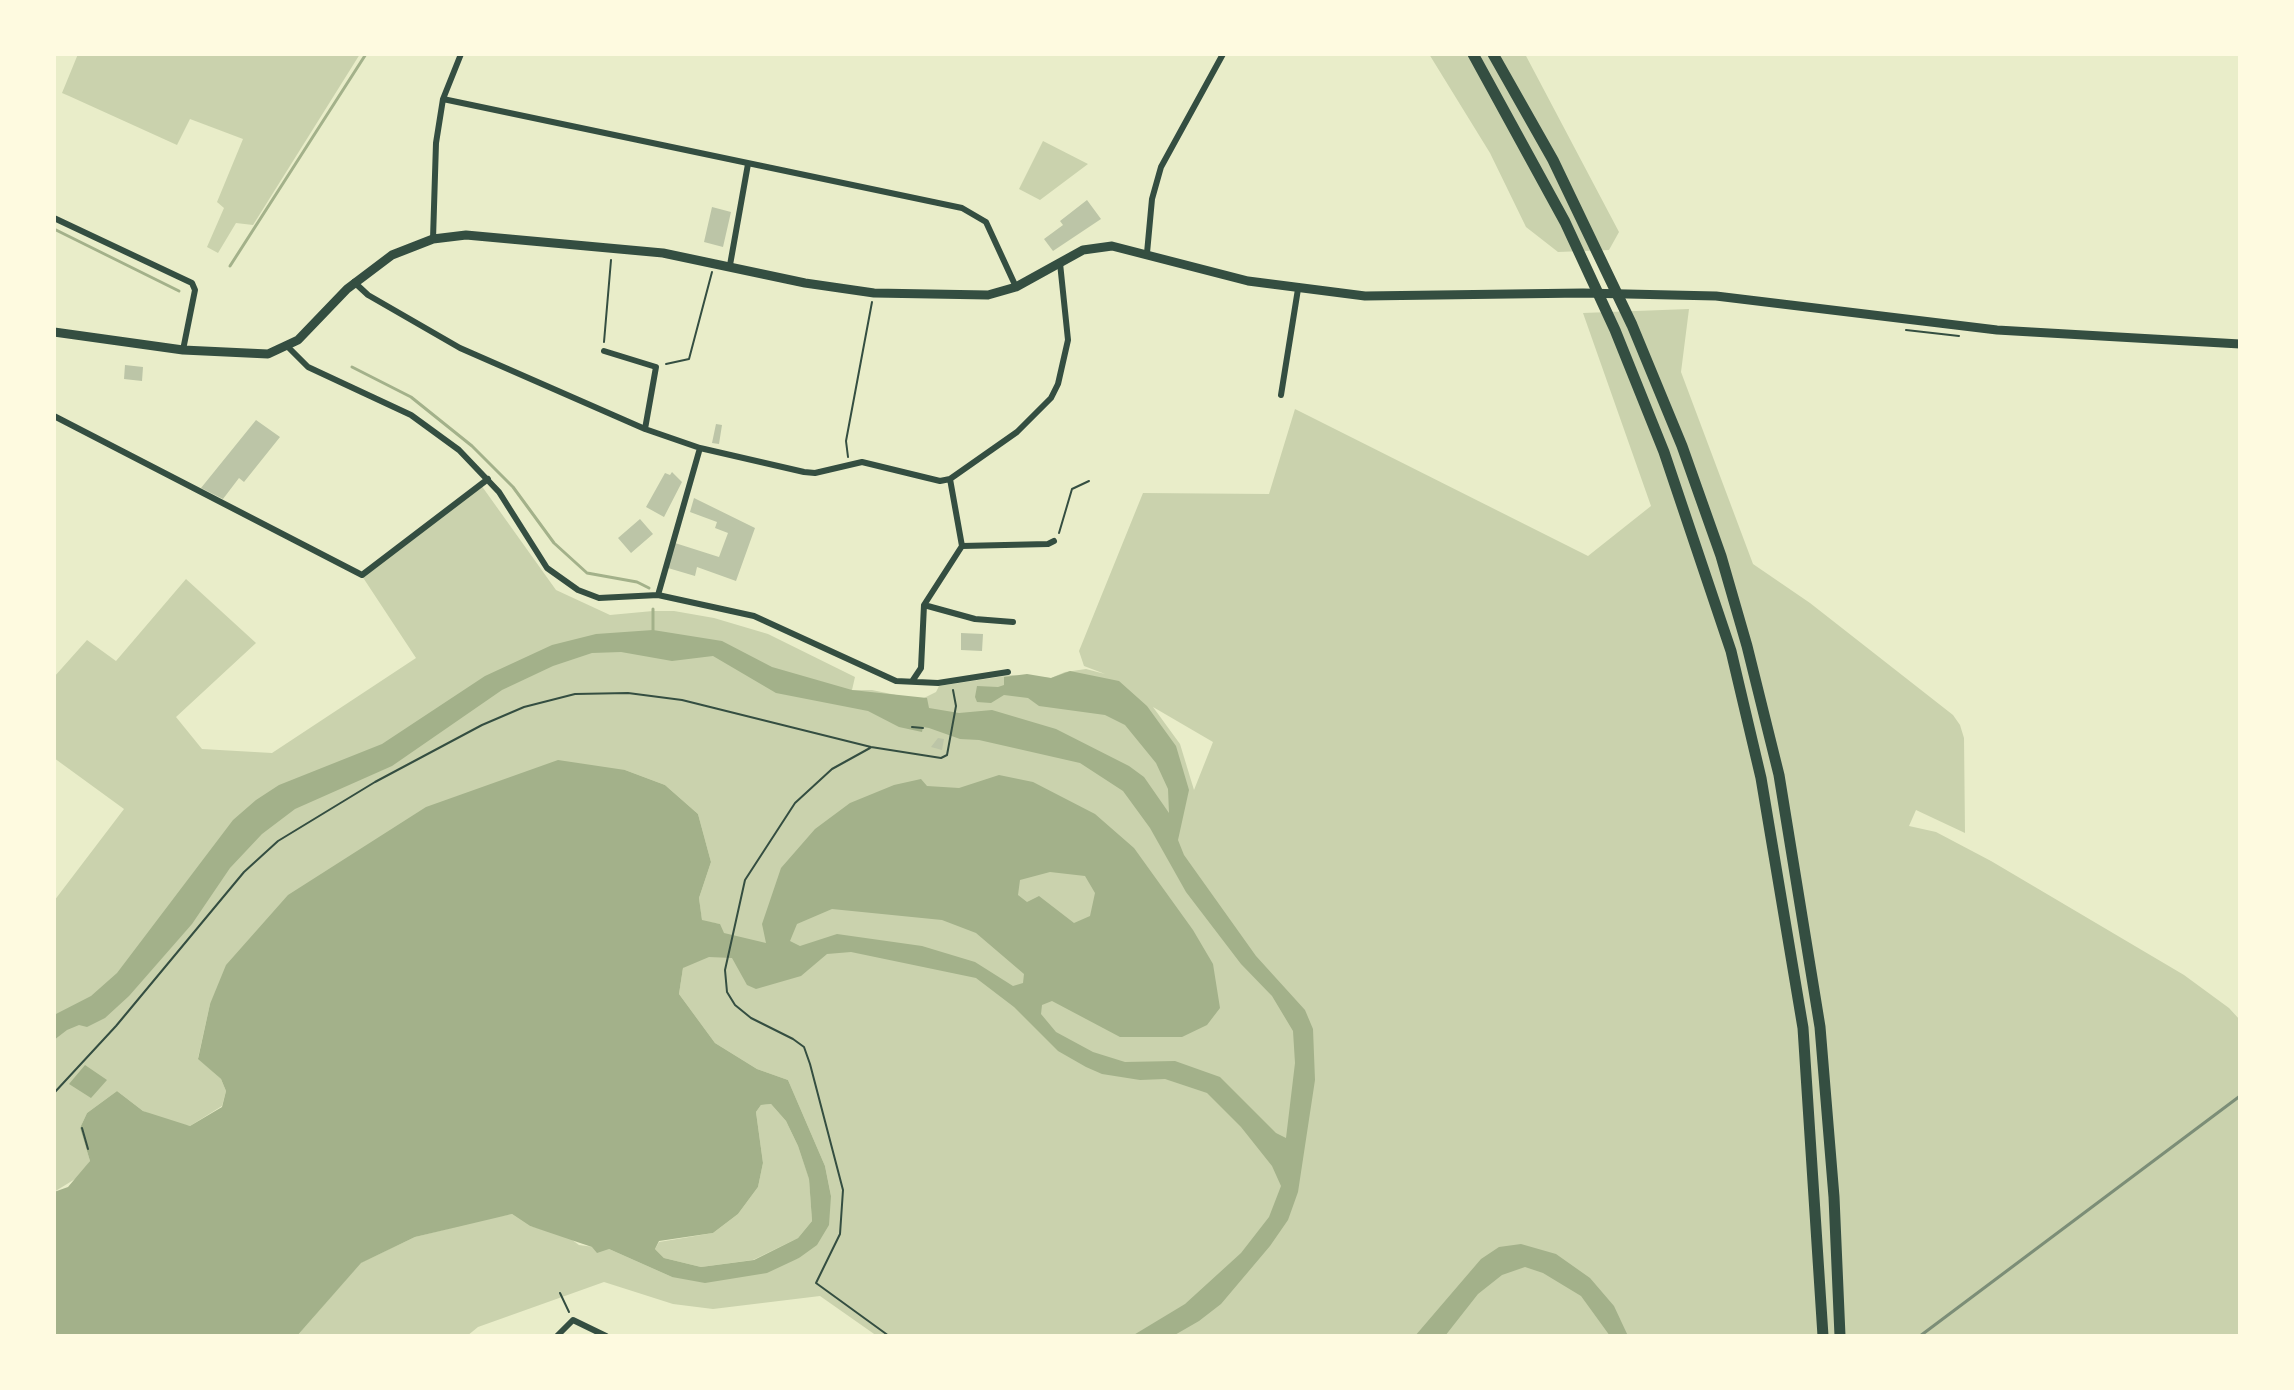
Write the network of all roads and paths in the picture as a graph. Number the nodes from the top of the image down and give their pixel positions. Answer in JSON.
{"nodes":[{"id":1,"x":461,"y":54,"type":"edge"},
{"id":2,"x":1223,"y":54,"type":"edge"},
{"id":3,"x":1473,"y":54,"type":"edge"},
{"id":4,"x":1493,"y":54,"type":"edge"},
{"id":5,"x":443,"y":99,"type":"junction"},
{"id":6,"x":748,"y":164,"type":"junction"},
{"id":7,"x":54,"y":218,"type":"edge"},
{"id":8,"x":433,"y":239,"type":"junction"},
{"id":9,"x":612,"y":249,"type":"junction"},
{"id":10,"x":1147,"y":253,"type":"junction"},
{"id":11,"x":1060,"y":263,"type":"junction"},
{"id":12,"x":730,"y":265,"type":"junction"},
{"id":13,"x":713,"y":271,"type":"dead end"},
{"id":14,"x":354,"y":282,"type":"junction"},
{"id":15,"x":1016,"y":287,"type":"junction"},
{"id":16,"x":1298,"y":289,"type":"junction"},
{"id":17,"x":872,"y":301,"type":"dead end"},
{"id":18,"x":54,"y":332,"type":"edge"},
{"id":19,"x":2240,"y":344,"type":"edge"},
{"id":20,"x":288,"y":347,"type":"junction"},
{"id":21,"x":183,"y":350,"type":"junction"},
{"id":22,"x":604,"y":351,"type":"joint"},
{"id":23,"x":656,"y":367,"type":"junction"},
{"id":24,"x":1281,"y":395,"type":"dead end"},
{"id":25,"x":54,"y":416,"type":"edge"},
{"id":26,"x":645,"y":429,"type":"junction"},
{"id":27,"x":700,"y":448,"type":"junction"},
{"id":28,"x":850,"y":466,"type":"junction"},
{"id":29,"x":488,"y":479,"type":"junction"},
{"id":30,"x":950,"y":479,"type":"junction"},
{"id":31,"x":1089,"y":481,"type":"dead end"},
{"id":32,"x":1054,"y":541,"type":"joint"},
{"id":33,"x":962,"y":546,"type":"junction"},
{"id":34,"x":658,"y":595,"type":"junction"},
{"id":35,"x":924,"y":605,"type":"junction"},
{"id":36,"x":1013,"y":622,"type":"dead end"},
{"id":37,"x":1008,"y":672,"type":"dead end"},
{"id":38,"x":913,"y":680,"type":"junction"},
{"id":39,"x":951,"y":681,"type":"junction"},
{"id":40,"x":912,"y":727,"type":"dead end"},
{"id":41,"x":923,"y":728,"type":"dead end"},
{"id":42,"x":871,"y":747,"type":"junction"},
{"id":43,"x":54,"y":1093,"type":"edge"},
{"id":44,"x":82,"y":1128,"type":"dead end"},
{"id":45,"x":88,"y":1149,"type":"dead end"},
{"id":46,"x":560,"y":1293,"type":"dead end"},
{"id":47,"x":573,"y":1320,"type":"junction"},
{"id":48,"x":557,"y":1336,"type":"edge"},
{"id":49,"x":606,"y":1336,"type":"edge"},
{"id":50,"x":889,"y":1336,"type":"edge"},
{"id":51,"x":1823,"y":1336,"type":"edge"},
{"id":52,"x":1840,"y":1336,"type":"edge"}],
"edges":[{"from":1,"to":5,"type":"street"},
{"from":2,"to":10,"type":"street"},
{"from":3,"to":51,"type":"highway"},
{"from":4,"to":52,"type":"highway"},
{"from":5,"to":6,"type":"street"},
{"from":5,"to":8,"type":"street"},
{"from":6,"to":12,"type":"street"},
{"from":6,"to":15,"type":"street"},
{"from":7,"to":21,"type":"street"},
{"from":8,"to":9,"type":"main road"},
{"from":8,"to":14,"type":"main road"},
{"from":9,"to":12,"type":"main road"},
{"from":9,"to":22,"type":"path"},
{"from":10,"to":11,"type":"main road"},
{"from":10,"to":16,"type":"main road"},
{"from":11,"to":15,"type":"main road"},
{"from":11,"to":30,"type":"street"},
{"from":12,"to":15,"type":"main road"},
{"from":13,"to":23,"type":"path"},
{"from":14,"to":20,"type":"main road"},
{"from":14,"to":26,"type":"street"},
{"from":16,"to":19,"type":"main road"},
{"from":16,"to":24,"type":"street"},
{"from":17,"to":28,"type":"path"},
{"from":18,"to":21,"type":"main road"},
{"from":20,"to":21,"type":"main road"},
{"from":20,"to":29,"type":"street"},
{"from":22,"to":23,"type":"street"},
{"from":23,"to":26,"type":"street"},
{"from":25,"to":29,"type":"street"},
{"from":26,"to":27,"type":"street"},
{"from":27,"to":28,"type":"street"},
{"from":27,"to":34,"type":"street"},
{"from":28,"to":30,"type":"street"},
{"from":29,"to":34,"type":"street"},
{"from":30,"to":33,"type":"street"},
{"from":31,"to":32,"type":"path"},
{"from":32,"to":33,"type":"street"},
{"from":33,"to":35,"type":"street"},
{"from":34,"to":38,"type":"street"},
{"from":35,"to":36,"type":"street"},
{"from":35,"to":38,"type":"street"},
{"from":37,"to":39,"type":"street"},
{"from":38,"to":39,"type":"street"},
{"from":39,"to":42,"type":"path"},
{"from":40,"to":41,"type":"path"},
{"from":42,"to":43,"type":"path"},
{"from":42,"to":50,"type":"path"},
{"from":44,"to":45,"type":"path"},
{"from":46,"to":47,"type":"path"},
{"from":47,"to":48,"type":"street"},
{"from":47,"to":49,"type":"street"}]}
